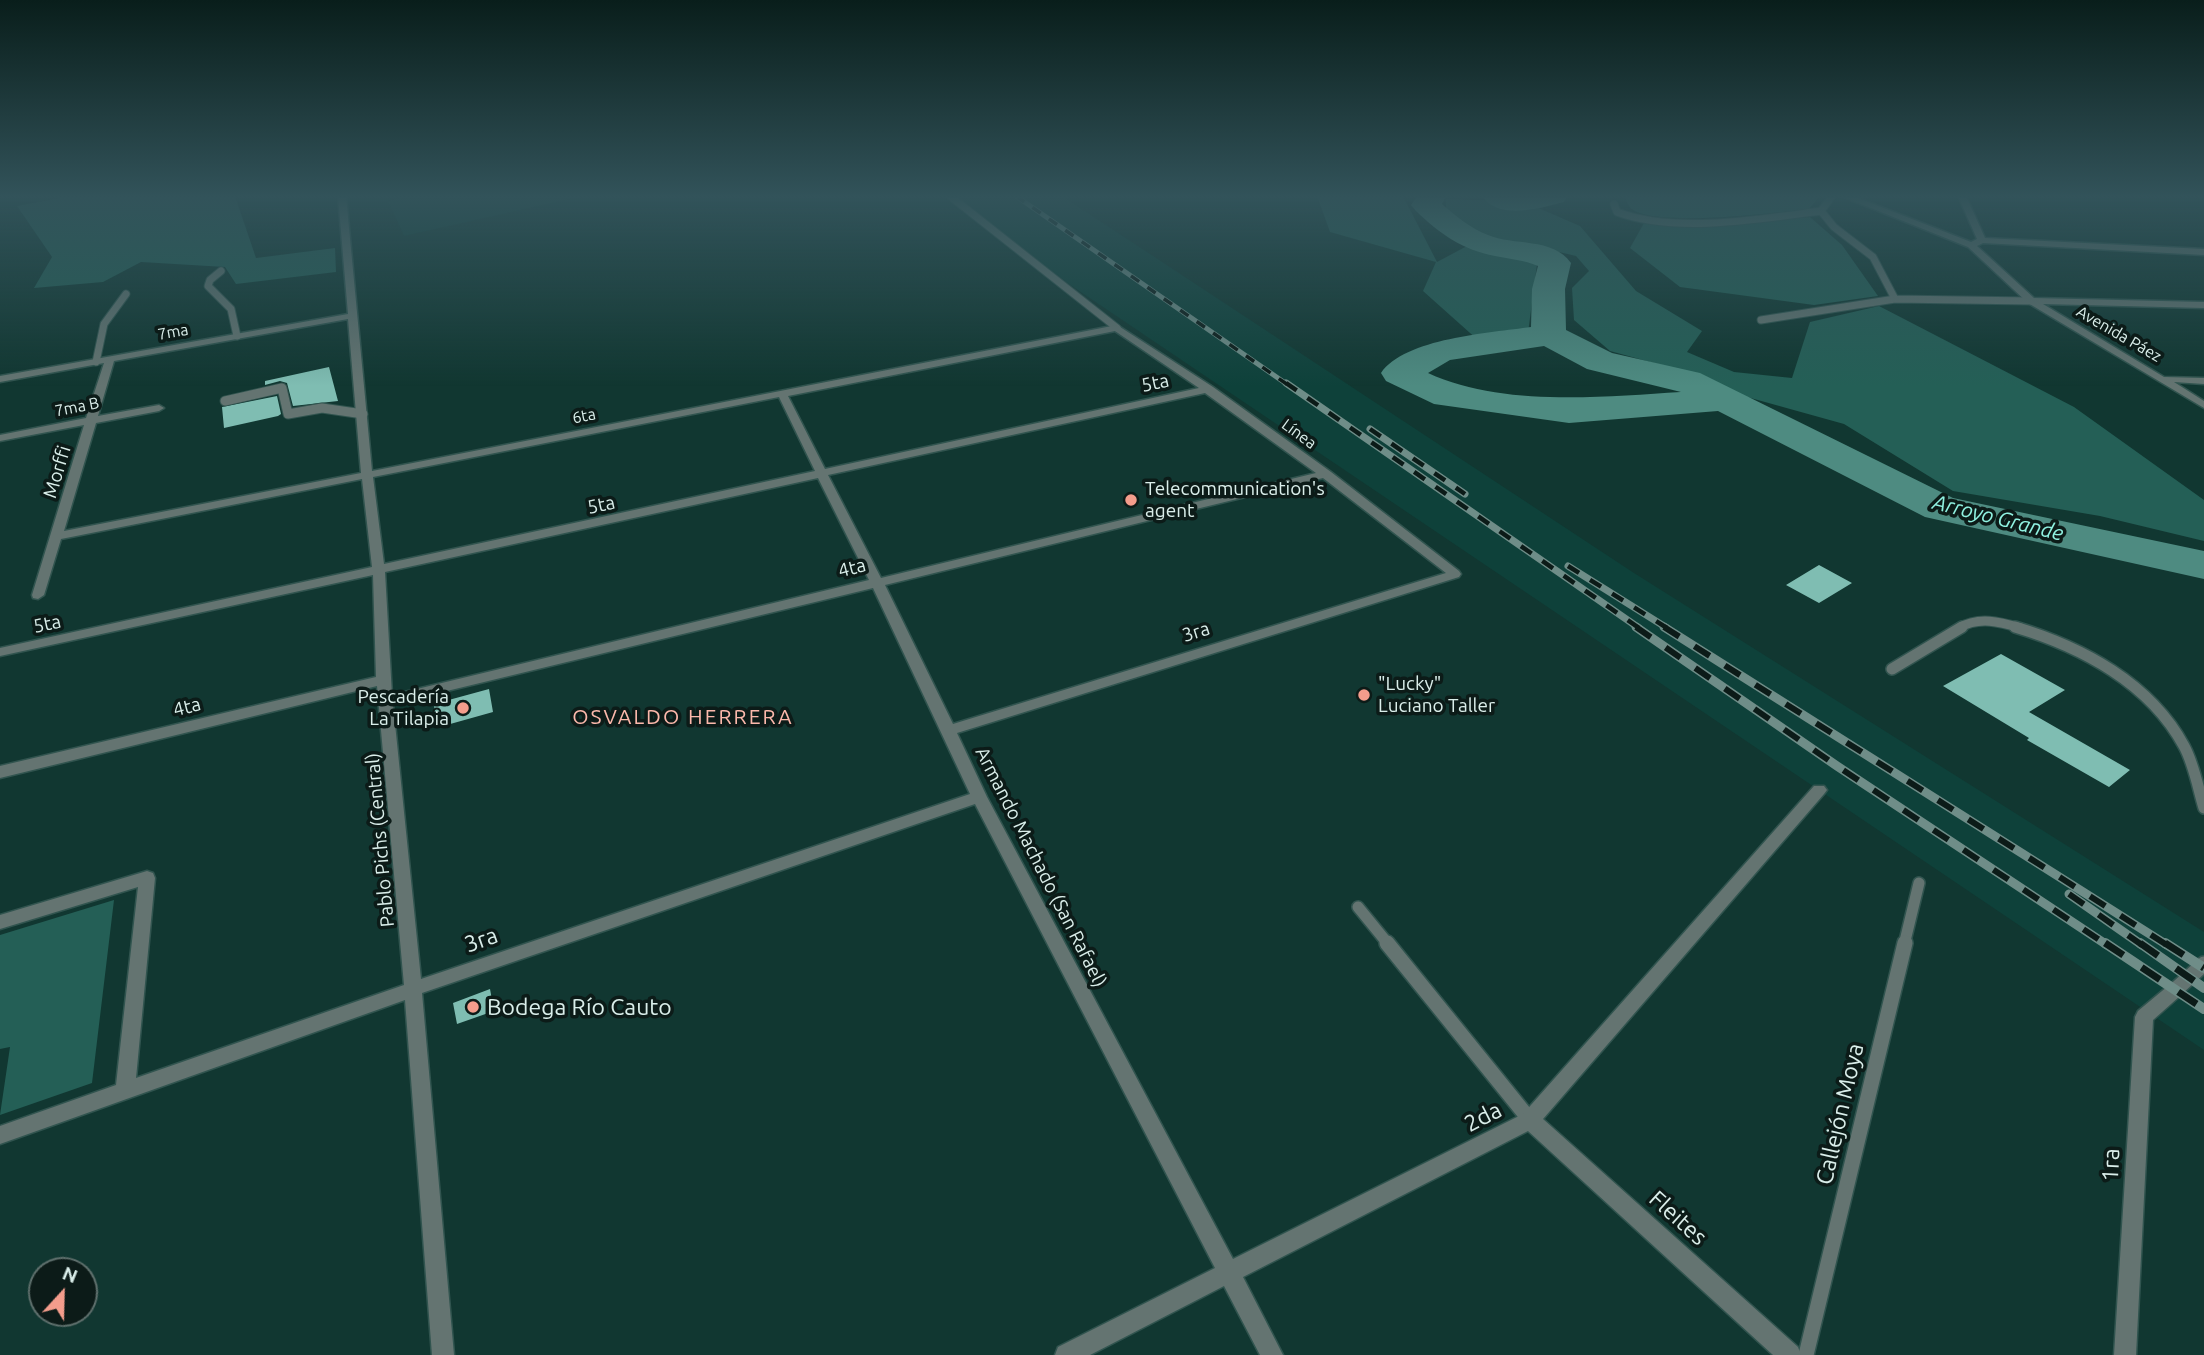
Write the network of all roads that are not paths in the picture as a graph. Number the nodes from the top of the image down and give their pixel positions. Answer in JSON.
{"nodes":[{"id":1,"x":347,"y":259,"type":"edge"},
{"id":2,"x":1029,"y":259,"type":"edge"},
{"id":3,"x":1874,"y":259,"type":"edge"},
{"id":4,"x":1986,"y":259,"type":"edge"},
{"id":5,"x":221,"y":271,"type":"dead end"},
{"id":6,"x":126,"y":294,"type":"dead end"},
{"id":7,"x":1895,"y":299,"type":"junction"},
{"id":8,"x":2031,"y":301,"type":"junction"},
{"id":9,"x":2204,"y":305,"type":"edge"},
{"id":10,"x":351,"y":316,"type":"junction"},
{"id":11,"x":1761,"y":320,"type":"dead end"},
{"id":12,"x":1117,"y":328,"type":"junction"},
{"id":13,"x":237,"y":336,"type":"junction"},
{"id":14,"x":110,"y":359,"type":"junction"},
{"id":15,"x":96,"y":362,"type":"junction"},
{"id":16,"x":0,"y":379,"type":"edge"},
{"id":17,"x":2165,"y":379,"type":"junction"},
{"id":18,"x":2204,"y":381,"type":"edge"},
{"id":19,"x":1209,"y":389,"type":"junction"},
{"id":20,"x":782,"y":394,"type":"junction"},
{"id":21,"x":225,"y":401,"type":"dead end"},
{"id":22,"x":2204,"y":405,"type":"edge"},
{"id":23,"x":159,"y":408,"type":"dead end"},
{"id":24,"x":363,"y":414,"type":"junction"},
{"id":25,"x":92,"y":421,"type":"junction"},
{"id":26,"x":0,"y":438,"type":"edge"},
{"id":27,"x":821,"y":474,"type":"junction"},
{"id":28,"x":1327,"y":474,"type":"junction"},
{"id":29,"x":367,"y":475,"type":"junction"},
{"id":30,"x":56,"y":536,"type":"junction"},
{"id":31,"x":379,"y":571,"type":"junction"},
{"id":32,"x":1455,"y":574,"type":"joint"},
{"id":33,"x":878,"y":582,"type":"junction"},
{"id":34,"x":38,"y":595,"type":"dead end"},
{"id":35,"x":0,"y":652,"type":"edge"},
{"id":36,"x":1892,"y":669,"type":"dead end"},
{"id":37,"x":383,"y":680,"type":"junction"},
{"id":38,"x":386,"y":701,"type":"junction"},
{"id":39,"x":950,"y":730,"type":"junction"},
{"id":40,"x":0,"y":772,"type":"edge"},
{"id":41,"x":1819,"y":790,"type":"dead end"},
{"id":42,"x":979,"y":797,"type":"junction"},
{"id":43,"x":2204,"y":808,"type":"edge"},
{"id":44,"x":1919,"y":883,"type":"dead end"},
{"id":45,"x":1358,"y":907,"type":"dead end"},
{"id":46,"x":0,"y":922,"type":"edge"},
{"id":47,"x":2204,"y":964,"type":"edge"},
{"id":48,"x":413,"y":989,"type":"junction"},
{"id":49,"x":2174,"y":991,"type":"joint"},
{"id":50,"x":125,"y":1091,"type":"junction"},
{"id":51,"x":1531,"y":1120,"type":"junction"},
{"id":52,"x":0,"y":1135,"type":"edge"},
{"id":53,"x":1227,"y":1274,"type":"junction"},
{"id":54,"x":443,"y":1355,"type":"edge"},
{"id":55,"x":1066,"y":1355,"type":"edge"},
{"id":56,"x":1272,"y":1355,"type":"edge"},
{"id":57,"x":1790,"y":1355,"type":"edge"},
{"id":58,"x":1806,"y":1355,"type":"edge"},
{"id":59,"x":2125,"y":1355,"type":"edge"}],
"edges":[{"from":1,"to":10,"type":"street","name":"Pablo Pichs (Central)"},
{"from":2,"to":12,"type":"lane"},
{"from":3,"to":7,"type":"lane"},
{"from":4,"to":8,"type":"street","name":"Avenida Páez"},
{"from":5,"to":13,"type":"lane"},
{"from":6,"to":15,"type":"lane"},
{"from":7,"to":8,"type":"lane"},
{"from":7,"to":11,"type":"lane"},
{"from":8,"to":9,"type":"street"},
{"from":8,"to":17,"type":"street","name":"Avenida Páez"},
{"from":10,"to":13,"type":"street","name":"7ma"},
{"from":10,"to":24,"type":"street","name":"Pablo Pichs (Central)"},
{"from":12,"to":19,"type":"street","name":"Línea"},
{"from":12,"to":20,"type":"street","name":"6ta"},
{"from":13,"to":14,"type":"street","name":"7ma"},
{"from":14,"to":15,"type":"street","name":"7ma"},
{"from":14,"to":25,"type":"street","name":"Morffi"},
{"from":15,"to":16,"type":"street","name":"7ma"},
{"from":17,"to":18,"type":"street"},
{"from":17,"to":22,"type":"street","name":"Avenida Páez"},
{"from":19,"to":27,"type":"street","name":"5ta"},
{"from":19,"to":28,"type":"street","name":"Línea"},
{"from":20,"to":27,"type":"street","name":"Armando Machado (San Rafael)"},
{"from":20,"to":29,"type":"street","name":"6ta"},
{"from":21,"to":24,"type":"lane"},
{"from":23,"to":25,"type":"street","name":"7ma B"},
{"from":24,"to":29,"type":"street","name":"Pablo Pichs (Central)"},
{"from":25,"to":26,"type":"street","name":"7ma B"},
{"from":25,"to":30,"type":"street","name":"Morffi"},
{"from":27,"to":31,"type":"street","name":"5ta"},
{"from":27,"to":33,"type":"street","name":"Armando Machado (San Rafael)"},
{"from":28,"to":32,"type":"street","name":"Línea"},
{"from":28,"to":33,"type":"street","name":"4ta"},
{"from":29,"to":30,"type":"street","name":"6ta"},
{"from":29,"to":31,"type":"street","name":"Pablo Pichs (Central)"},
{"from":30,"to":34,"type":"street","name":"Morffi"},
{"from":31,"to":35,"type":"street","name":"5ta"},
{"from":31,"to":37,"type":"street","name":"Pablo Pichs (Central)"},
{"from":32,"to":39,"type":"street","name":"3ra"},
{"from":33,"to":38,"type":"street","name":"4ta"},
{"from":33,"to":39,"type":"street","name":"Armando Machado (San Rafael)"},
{"from":36,"to":43,"type":"lane"},
{"from":37,"to":38,"type":"street","name":"Pablo Pichs (Central)"},
{"from":37,"to":40,"type":"street","name":"4ta"},
{"from":38,"to":48,"type":"street","name":"Pablo Pichs (Central)"},
{"from":39,"to":42,"type":"street","name":"Armando Machado (San Rafael)"},
{"from":41,"to":51,"type":"street","name":"2da"},
{"from":42,"to":48,"type":"street","name":"3ra"},
{"from":42,"to":53,"type":"street","name":"Armando Machado (San Rafael)"},
{"from":44,"to":58,"type":"lane","name":"Callejón Moya"},
{"from":45,"to":51,"type":"lane"},
{"from":46,"to":50,"type":"street"},
{"from":47,"to":49,"type":"lane"},
{"from":48,"to":50,"type":"street","name":"3ra"},
{"from":48,"to":54,"type":"street","name":"Pablo Pichs (Central)"},
{"from":49,"to":59,"type":"street","name":"1ra"},
{"from":50,"to":52,"type":"street","name":"3ra"},
{"from":51,"to":53,"type":"street","name":"2da"},
{"from":51,"to":57,"type":"street","name":"Fleites"},
{"from":53,"to":55,"type":"street","name":"2da"},
{"from":53,"to":56,"type":"street","name":"Armando Machado (San Rafael)"}]}
